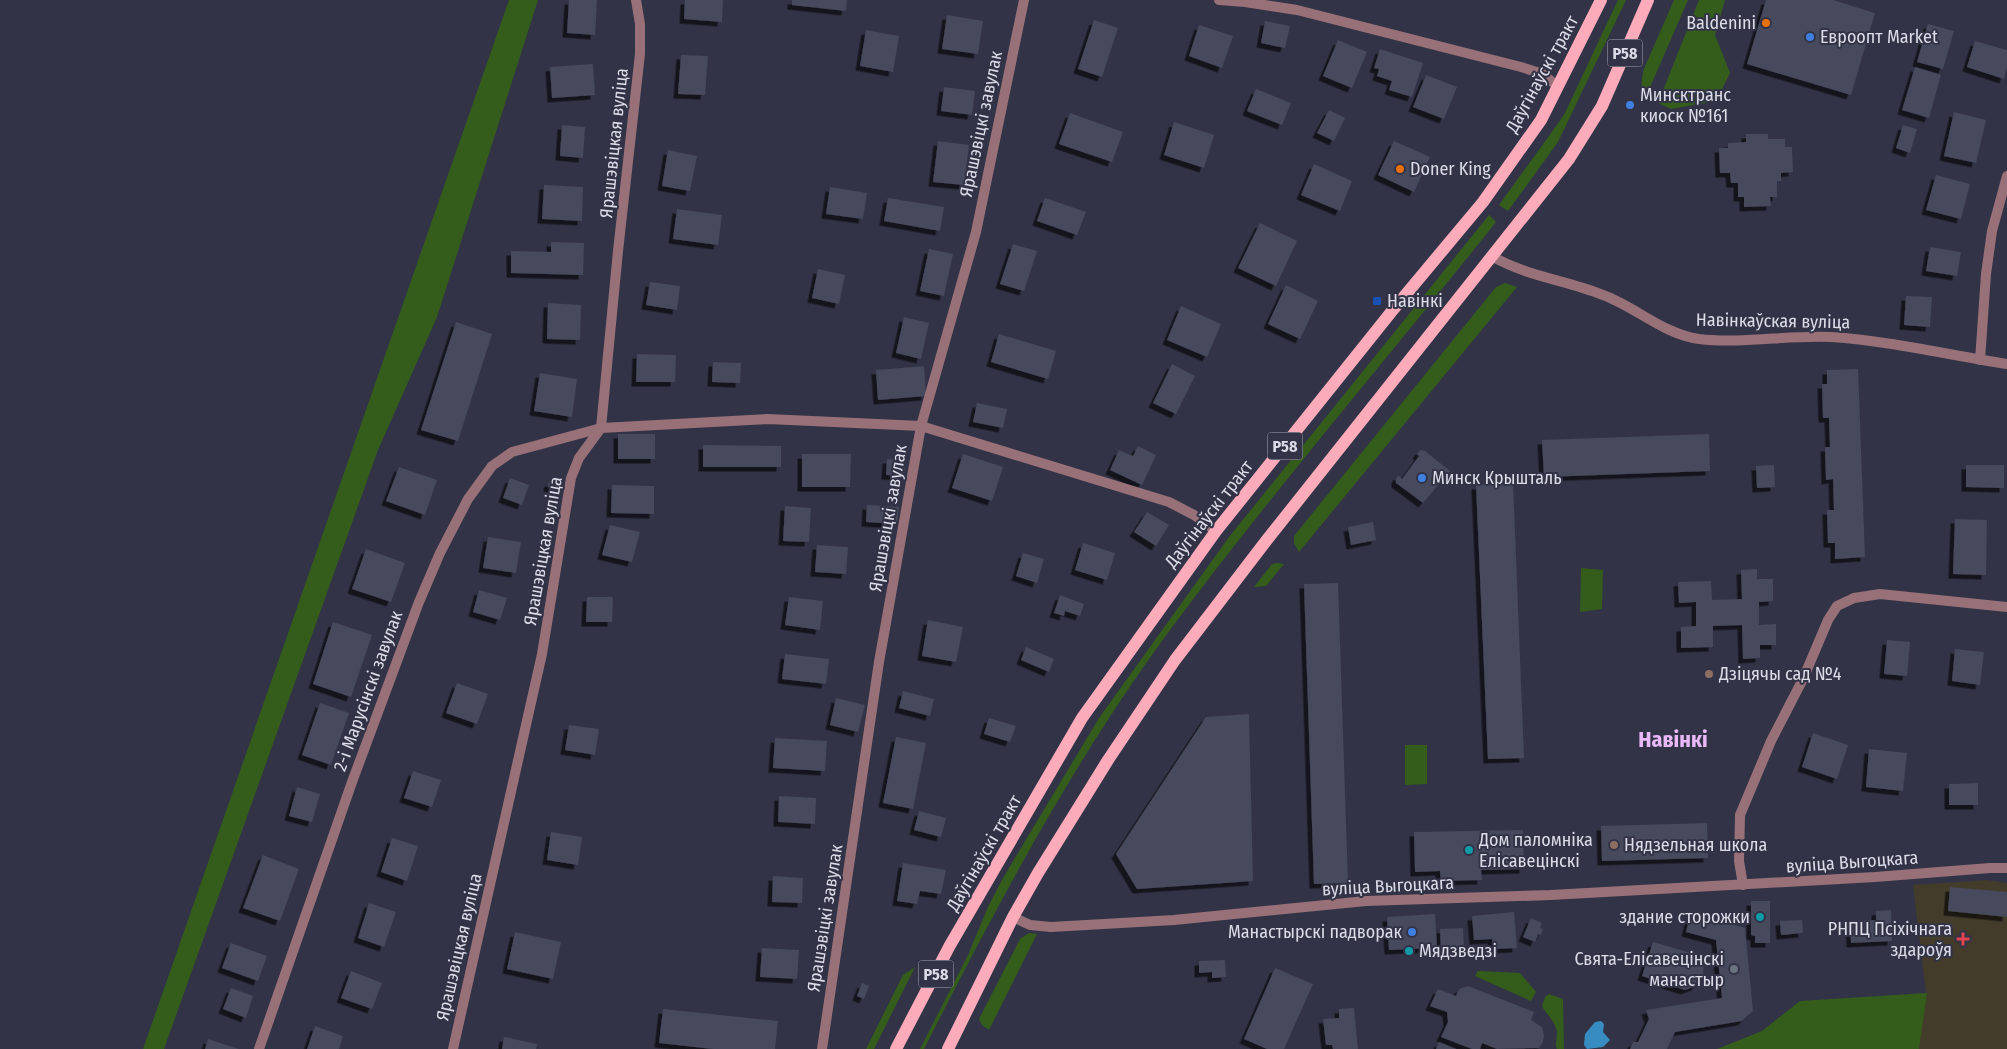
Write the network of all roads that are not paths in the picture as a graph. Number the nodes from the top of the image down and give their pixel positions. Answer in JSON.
{"nodes":[{"id":1,"x":636,"y":0,"type":"edge"},
{"id":2,"x":1024,"y":0,"type":"edge"},
{"id":3,"x":1219,"y":0,"type":"edge"},
{"id":4,"x":1602,"y":0,"type":"edge"},
{"id":5,"x":1648,"y":0,"type":"edge"},
{"id":6,"x":1558,"y":87,"type":"junction"},
{"id":7,"x":2007,"y":176,"type":"edge"},
{"id":8,"x":1493,"y":257,"type":"junction"},
{"id":9,"x":1980,"y":360,"type":"junction"},
{"id":10,"x":2007,"y":364,"type":"edge"},
{"id":11,"x":921,"y":426,"type":"junction"},
{"id":12,"x":601,"y":428,"type":"junction"},
{"id":13,"x":1216,"y":531,"type":"junction"},
{"id":14,"x":2007,"y":606,"type":"edge"},
{"id":15,"x":2007,"y":868,"type":"edge"},
{"id":16,"x":1743,"y":885,"type":"junction"},
{"id":17,"x":1013,"y":917,"type":"junction"},
{"id":18,"x":259,"y":1049,"type":"edge"},
{"id":19,"x":453,"y":1049,"type":"edge"},
{"id":20,"x":822,"y":1049,"type":"edge"},
{"id":21,"x":896,"y":1049,"type":"edge"},
{"id":22,"x":948,"y":1049,"type":"edge"}],
"edges":[{"from":1,"to":12,"type":"street","name":"Ярашэвіцкая вуліца"},
{"from":2,"to":11,"type":"street","name":"Ярашэвіцкі завулак"},
{"from":3,"to":6,"type":"street"},
{"from":4,"to":6,"type":"main road","name":"Даўгінаўскі тракт","number":"Р58"},
{"from":5,"to":8,"type":"main road","number":"Р58"},
{"from":6,"to":13,"type":"main road","name":"Даўгінаўскі тракт","number":"Р58"},
{"from":7,"to":9,"type":"street"},
{"from":8,"to":9,"type":"street","name":"Навінкаўская вуліца"},
{"from":8,"to":17,"type":"main road","number":"Р58"},
{"from":9,"to":10,"type":"street","name":"Навінкаўская вуліца"},
{"from":11,"to":12,"type":"street","name":"2-і Марусінскі завулак"},
{"from":11,"to":13,"type":"street","name":"2-і Марусінскі завулак"},
{"from":11,"to":20,"type":"street","name":"Ярашэвіцкі завулак"},
{"from":12,"to":18,"type":"street","name":"2-і Марусінскі завулак"},
{"from":12,"to":19,"type":"street","name":"Ярашэвіцкая вуліца"},
{"from":13,"to":21,"type":"main road","name":"Даўгінаўскі тракт","number":"Р58"},
{"from":14,"to":16,"type":"street"},
{"from":15,"to":16,"type":"street","name":"вуліца Выгоцкага"},
{"from":16,"to":17,"type":"street","name":"вуліца Выгоцкага"},
{"from":17,"to":22,"type":"main road","number":"Р58"}]}
